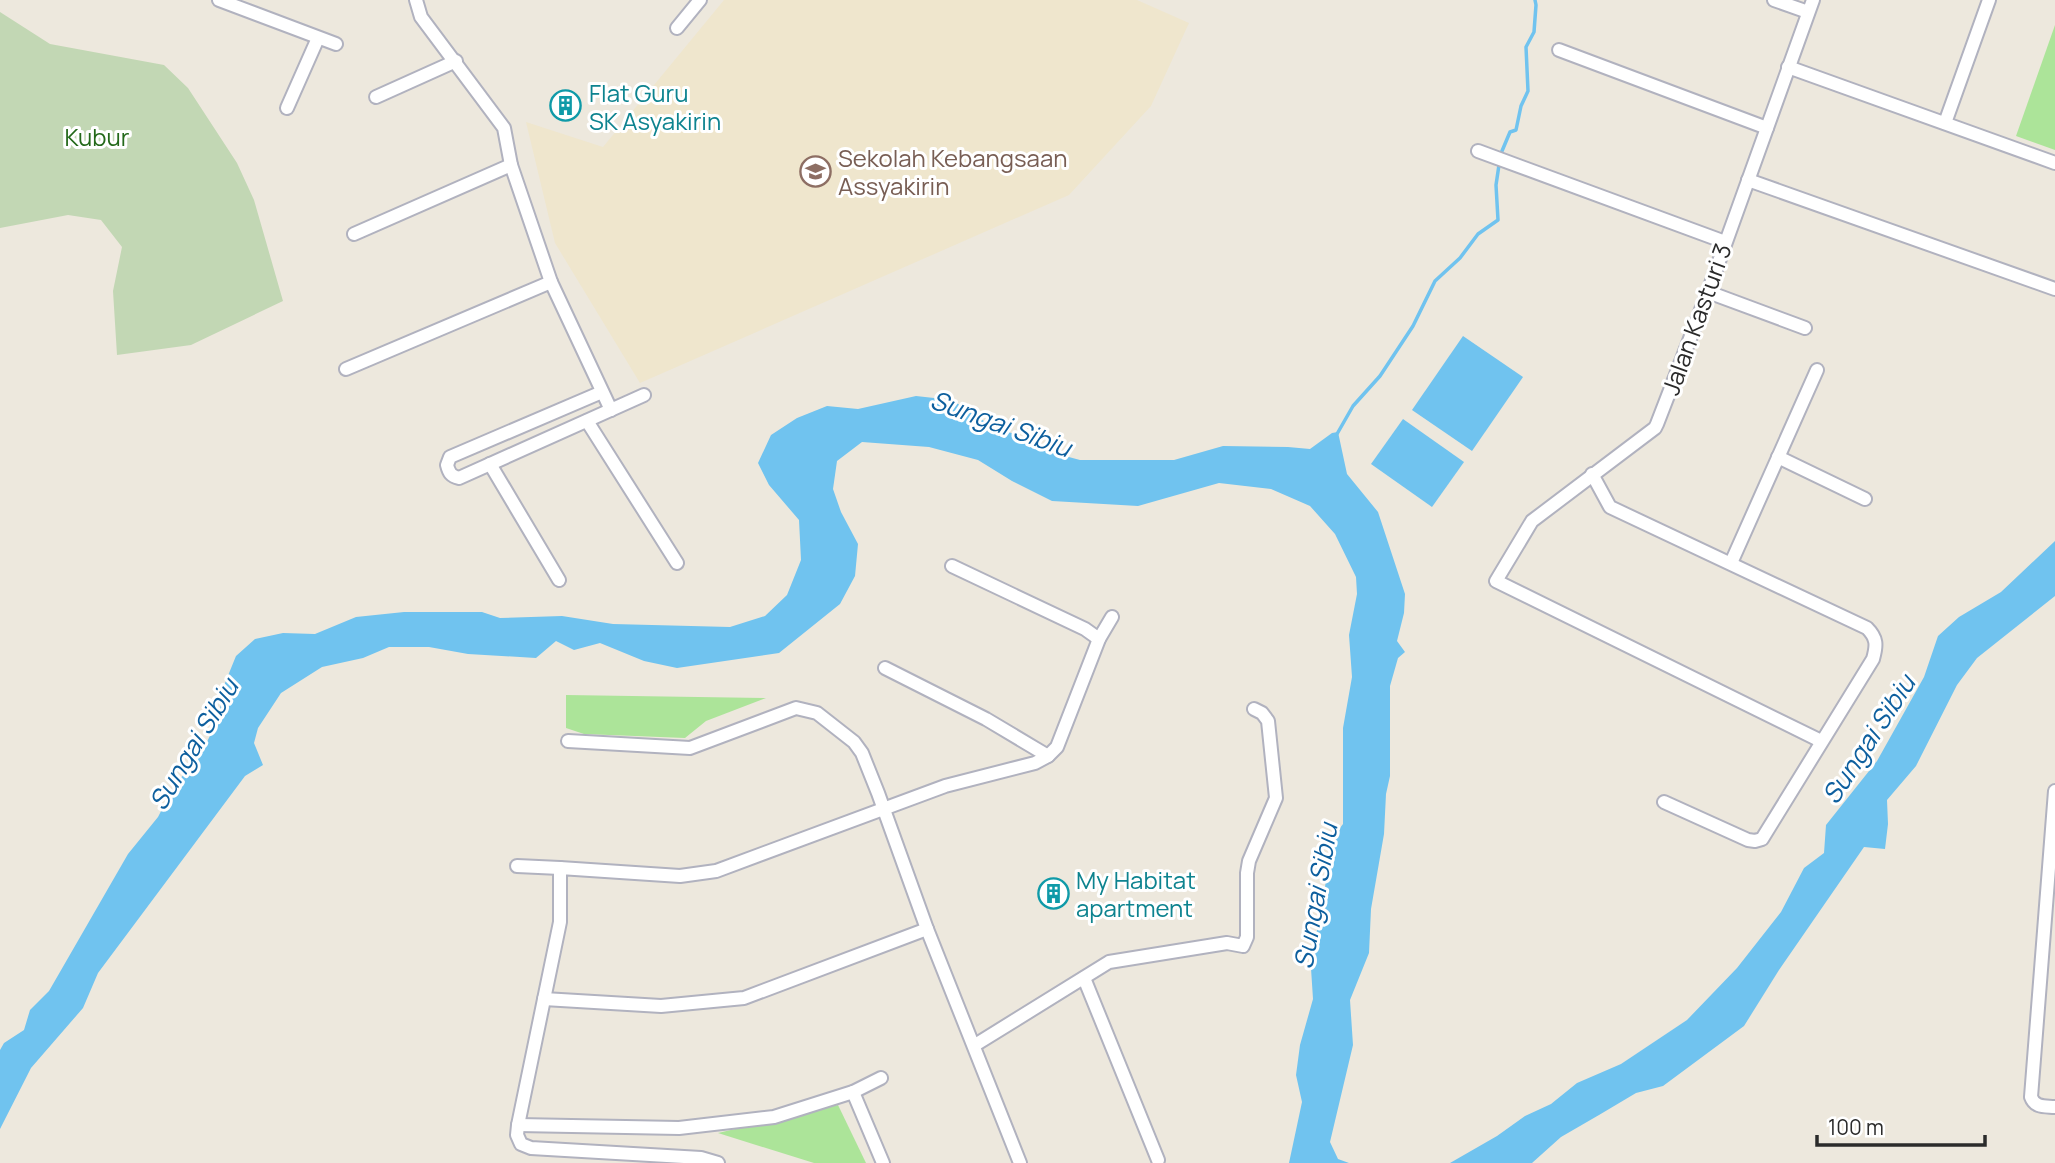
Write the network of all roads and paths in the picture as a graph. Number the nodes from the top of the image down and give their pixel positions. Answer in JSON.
{"nodes":[{"id":1,"x":219,"y":0,"type":"edge"},
{"id":2,"x":416,"y":0,"type":"edge"},
{"id":3,"x":700,"y":0,"type":"edge"},
{"id":4,"x":1774,"y":0,"type":"edge"},
{"id":5,"x":1989,"y":0,"type":"edge"},
{"id":6,"x":1811,"y":6,"type":"edge"},
{"id":7,"x":677,"y":28,"type":"dead end"},
{"id":8,"x":318,"y":38,"type":"junction"},
{"id":9,"x":335,"y":44,"type":"dead end"},
{"id":10,"x":1559,"y":50,"type":"dead end"},
{"id":11,"x":456,"y":61,"type":"junction"},
{"id":12,"x":1788,"y":67,"type":"junction"},
{"id":13,"x":376,"y":97,"type":"dead end"},
{"id":14,"x":287,"y":108,"type":"dead end"},
{"id":15,"x":1945,"y":123,"type":"junction"},
{"id":16,"x":1767,"y":128,"type":"junction"},
{"id":17,"x":1478,"y":151,"type":"dead end"},
{"id":18,"x":2055,"y":163,"type":"edge"},
{"id":19,"x":512,"y":165,"type":"junction"},
{"id":20,"x":1748,"y":180,"type":"junction"},
{"id":21,"x":354,"y":234,"type":"dead end"},
{"id":22,"x":1725,"y":242,"type":"junction"},
{"id":23,"x":551,"y":282,"type":"junction"},
{"id":24,"x":2055,"y":289,"type":"edge"},
{"id":25,"x":1708,"y":292,"type":"junction"},
{"id":26,"x":1805,"y":328,"type":"dead end"},
{"id":27,"x":346,"y":369,"type":"dead end"},
{"id":28,"x":1817,"y":370,"type":"dead end"},
{"id":29,"x":602,"y":392,"type":"junction"},
{"id":30,"x":643,"y":395,"type":"dead end"},
{"id":31,"x":611,"y":410,"type":"junction"},
{"id":32,"x":587,"y":421,"type":"junction"},
{"id":33,"x":1778,"y":457,"type":"junction"},
{"id":34,"x":490,"y":464,"type":"junction"},
{"id":35,"x":1592,"y":474,"type":"junction"},
{"id":36,"x":1866,"y":499,"type":"dead end"},
{"id":37,"x":677,"y":563,"type":"dead end"},
{"id":38,"x":1731,"y":563,"type":"junction"},
{"id":39,"x":952,"y":566,"type":"dead end"},
{"id":40,"x":559,"y":580,"type":"dead end"},
{"id":41,"x":1112,"y":617,"type":"dead end"},
{"id":42,"x":1099,"y":639,"type":"junction"},
{"id":43,"x":886,"y":667,"type":"dead end"},
{"id":44,"x":1254,"y":709,"type":"dead end"},
{"id":45,"x":568,"y":741,"type":"dead end"},
{"id":46,"x":1821,"y":741,"type":"junction"},
{"id":47,"x":1048,"y":755,"type":"junction"},
{"id":48,"x":2055,"y":791,"type":"edge"},
{"id":49,"x":1664,"y":802,"type":"dead end"},
{"id":50,"x":883,"y":807,"type":"junction"},
{"id":51,"x":517,"y":866,"type":"dead end"},
{"id":52,"x":559,"y":869,"type":"junction"},
{"id":53,"x":927,"y":929,"type":"junction"},
{"id":54,"x":1084,"y":978,"type":"junction"},
{"id":55,"x":544,"y":999,"type":"junction"},
{"id":56,"x":975,"y":1045,"type":"junction"},
{"id":57,"x":881,"y":1078,"type":"dead end"},
{"id":58,"x":853,"y":1092,"type":"junction"},
{"id":59,"x":2055,"y":1107,"type":"edge"},
{"id":60,"x":518,"y":1125,"type":"junction"},
{"id":61,"x":659,"y":1159,"type":"edge"},
{"id":62,"x":1158,"y":1160,"type":"dead end"},
{"id":63,"x":718,"y":1163,"type":"edge"},
{"id":64,"x":883,"y":1163,"type":"edge"},
{"id":65,"x":1020,"y":1163,"type":"edge"}],
"edges":[{"from":1,"to":8,"type":"street"},
{"from":2,"to":11,"type":"street"},
{"from":3,"to":7,"type":"street"},
{"from":4,"to":6,"type":"street"},
{"from":5,"to":15,"type":"street"},
{"from":6,"to":12,"type":"street","name":"Jalan Kasturi 3"},
{"from":8,"to":9,"type":"street"},
{"from":8,"to":14,"type":"street"},
{"from":10,"to":16,"type":"street"},
{"from":11,"to":13,"type":"street"},
{"from":11,"to":19,"type":"street"},
{"from":12,"to":15,"type":"street"},
{"from":12,"to":16,"type":"street","name":"Jalan Kasturi 3"},
{"from":15,"to":18,"type":"street"},
{"from":16,"to":20,"type":"street","name":"Jalan Kasturi 3"},
{"from":17,"to":22,"type":"street"},
{"from":19,"to":21,"type":"street"},
{"from":19,"to":23,"type":"street"},
{"from":20,"to":22,"type":"street","name":"Jalan Kasturi 3"},
{"from":20,"to":24,"type":"street"},
{"from":22,"to":25,"type":"street","name":"Jalan Kasturi 3"},
{"from":23,"to":27,"type":"street"},
{"from":23,"to":29,"type":"street"},
{"from":25,"to":26,"type":"street"},
{"from":25,"to":35,"type":"street","name":"Jalan Kasturi 3"},
{"from":28,"to":33,"type":"street"},
{"from":29,"to":31,"type":"street"},
{"from":29,"to":34,"type":"street"},
{"from":30,"to":31,"type":"street"},
{"from":31,"to":32,"type":"street"},
{"from":32,"to":34,"type":"street"},
{"from":32,"to":37,"type":"street"},
{"from":33,"to":36,"type":"street"},
{"from":33,"to":38,"type":"street"},
{"from":34,"to":40,"type":"street"},
{"from":35,"to":38,"type":"street"},
{"from":35,"to":46,"type":"street","name":"Jalan Kasturi 3"},
{"from":38,"to":46,"type":"street"},
{"from":39,"to":42,"type":"street"},
{"from":41,"to":42,"type":"street"},
{"from":42,"to":47,"type":"street"},
{"from":43,"to":47,"type":"street"},
{"from":44,"to":54,"type":"street"},
{"from":45,"to":50,"type":"street"},
{"from":46,"to":49,"type":"street"},
{"from":47,"to":50,"type":"street"},
{"from":48,"to":59,"type":"street"},
{"from":50,"to":52,"type":"street"},
{"from":50,"to":53,"type":"street"},
{"from":51,"to":52,"type":"street"},
{"from":52,"to":55,"type":"street"},
{"from":53,"to":55,"type":"street"},
{"from":53,"to":56,"type":"street"},
{"from":54,"to":56,"type":"street"},
{"from":54,"to":62,"type":"street"},
{"from":55,"to":60,"type":"street"},
{"from":56,"to":65,"type":"street"},
{"from":57,"to":58,"type":"street"},
{"from":58,"to":60,"type":"street"},
{"from":58,"to":64,"type":"street"},
{"from":60,"to":61,"type":"street"},
{"from":61,"to":63,"type":"street"}]}
